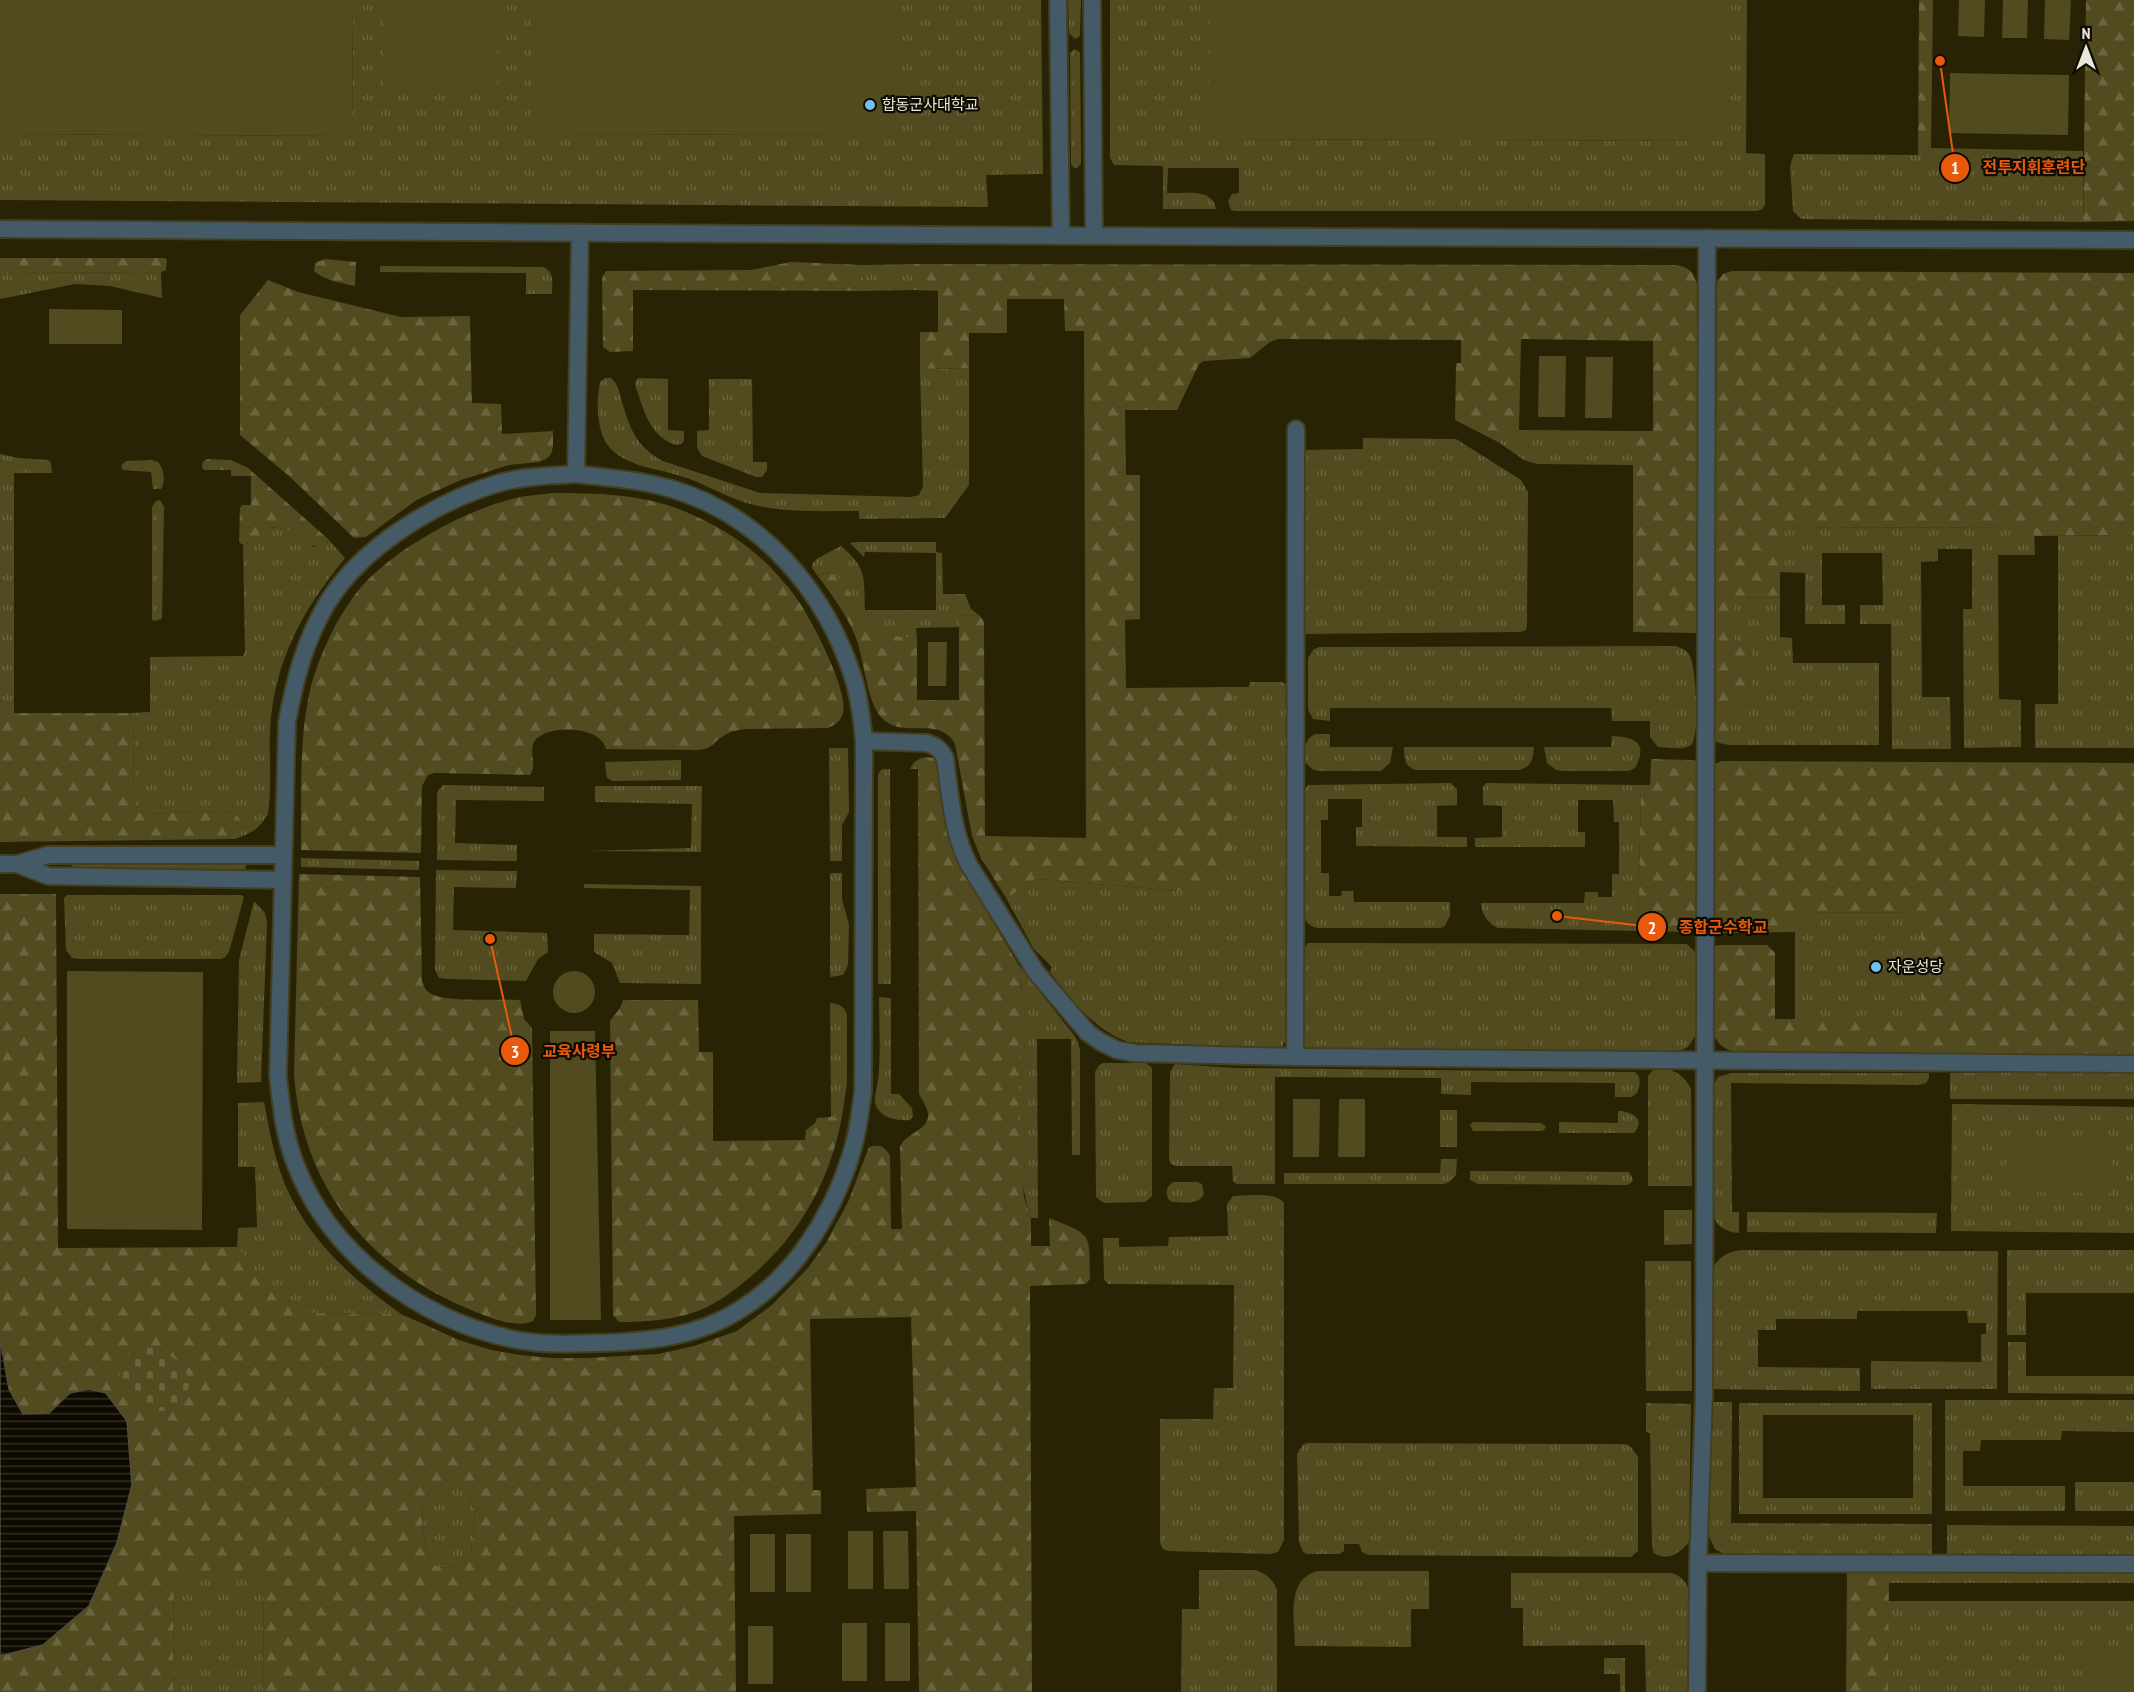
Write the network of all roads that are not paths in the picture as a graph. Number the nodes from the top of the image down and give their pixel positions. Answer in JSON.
{"nodes":[{"id":1,"x":1058,"y":0,"type":"edge"},
{"id":2,"x":1092,"y":0,"type":"edge"},
{"id":3,"x":0,"y":229,"type":"edge"},
{"id":4,"x":580,"y":233,"type":"junction"},
{"id":5,"x":1061,"y":236,"type":"junction"},
{"id":6,"x":1094,"y":236,"type":"junction"},
{"id":7,"x":1707,"y":238,"type":"junction"},
{"id":8,"x":2134,"y":240,"type":"edge"},
{"id":9,"x":1296,"y":429,"type":"dead end"},
{"id":10,"x":576,"y":474,"type":"junction"},
{"id":11,"x":864,"y":741,"type":"junction"},
{"id":12,"x":283,"y":855,"type":"junction"},
{"id":13,"x":8,"y":864,"type":"edge"},
{"id":14,"x":283,"y":880,"type":"junction"},
{"id":15,"x":1295,"y":1057,"type":"junction"},
{"id":16,"x":1705,"y":1060,"type":"junction"},
{"id":17,"x":2134,"y":1064,"type":"edge"},
{"id":18,"x":1698,"y":1563,"type":"junction"},
{"id":19,"x":2134,"y":1564,"type":"edge"},
{"id":20,"x":1697,"y":1692,"type":"edge"}],
"edges":[{"from":1,"to":5,"type":"street"},
{"from":2,"to":6,"type":"street"},
{"from":3,"to":4,"type":"street"},
{"from":4,"to":5,"type":"street"},
{"from":4,"to":10,"type":"street"},
{"from":5,"to":6,"type":"street"},
{"from":6,"to":7,"type":"street"},
{"from":7,"to":8,"type":"street"},
{"from":7,"to":16,"type":"street"},
{"from":9,"to":15,"type":"street"},
{"from":10,"to":11,"type":"street"},
{"from":10,"to":12,"type":"street"},
{"from":11,"to":14,"type":"street"},
{"from":11,"to":15,"type":"street"},
{"from":12,"to":13,"type":"street"},
{"from":12,"to":14,"type":"street"},
{"from":13,"to":14,"type":"street"},
{"from":15,"to":16,"type":"street"},
{"from":16,"to":17,"type":"street"},
{"from":16,"to":18,"type":"street"},
{"from":18,"to":19,"type":"street"},
{"from":18,"to":20,"type":"street"}]}
